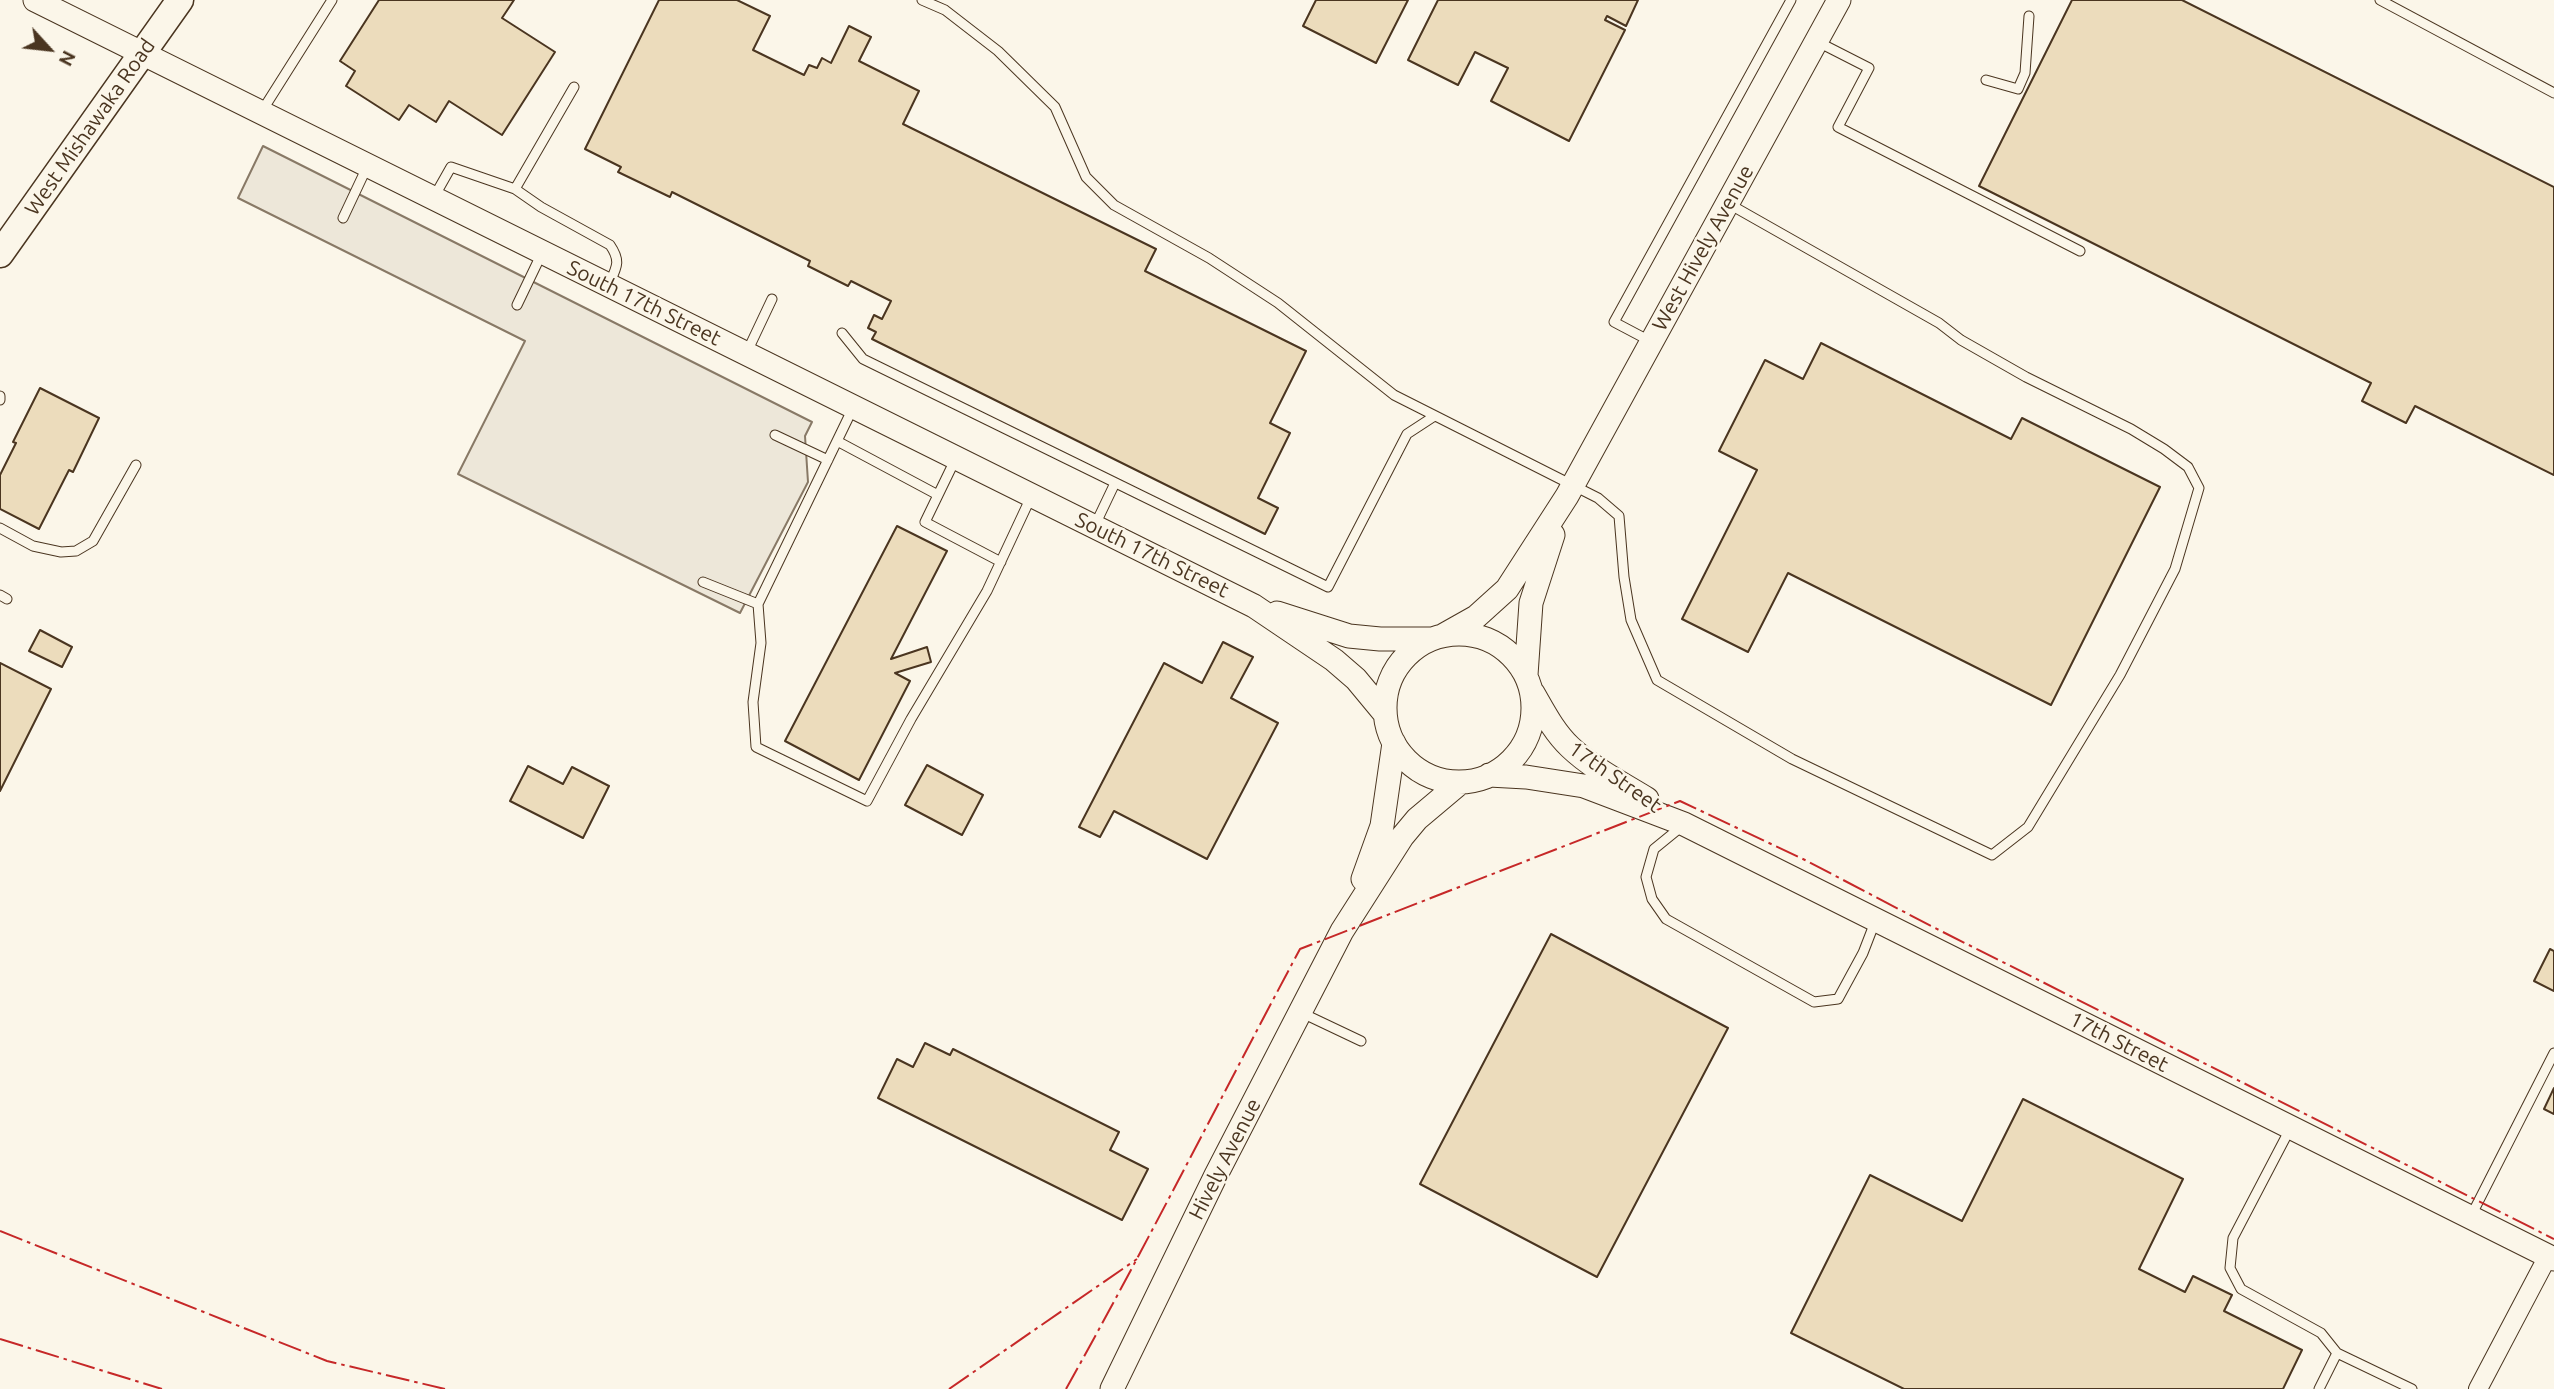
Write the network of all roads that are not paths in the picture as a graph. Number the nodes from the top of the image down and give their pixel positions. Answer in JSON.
{"nodes":[{"id":1,"x":34,"y":0,"type":"edge"},
{"id":2,"x":180,"y":0,"type":"edge"},
{"id":3,"x":332,"y":0,"type":"edge"},
{"id":4,"x":922,"y":0,"type":"edge"},
{"id":5,"x":1791,"y":0,"type":"edge"},
{"id":6,"x":1839,"y":0,"type":"edge"},
{"id":7,"x":2380,"y":0,"type":"edge"},
{"id":8,"x":2029,"y":16,"type":"dead end"},
{"id":9,"x":1816,"y":41,"type":"junction"},
{"id":10,"x":142,"y":54,"type":"junction"},
{"id":11,"x":1986,"y":80,"type":"dead end"},
{"id":12,"x":574,"y":86,"type":"dead end"},
{"id":13,"x":2554,"y":93,"type":"edge"},
{"id":14,"x":261,"y":113,"type":"junction"},
{"id":15,"x":367,"y":166,"type":"junction"},
{"id":16,"x":515,"y":189,"type":"junction"},
{"id":17,"x":433,"y":198,"type":"junction"},
{"id":18,"x":1727,"y":203,"type":"junction"},
{"id":19,"x":343,"y":218,"type":"dead end"},
{"id":20,"x":2080,"y":251,"type":"dead end"},
{"id":21,"x":542,"y":253,"type":"junction"},
{"id":22,"x":0,"y":254,"type":"edge"},
{"id":23,"x":608,"y":285,"type":"junction"},
{"id":24,"x":772,"y":299,"type":"dead end"},
{"id":25,"x":517,"y":305,"type":"dead end"},
{"id":26,"x":842,"y":333,"type":"dead end"},
{"id":27,"x":1651,"y":342,"type":"junction"},
{"id":28,"x":746,"y":354,"type":"junction"},
{"id":29,"x":854,"y":407,"type":"junction"},
{"id":30,"x":1433,"y":416,"type":"junction"},
{"id":31,"x":775,"y":435,"type":"dead end"},
{"id":32,"x":837,"y":441,"type":"junction"},
{"id":33,"x":956,"y":458,"type":"junction"},
{"id":34,"x":828,"y":460,"type":"junction"},
{"id":35,"x":136,"y":465,"type":"dead end"},
{"id":36,"x":1115,"y":483,"type":"junction"},
{"id":37,"x":1570,"y":490,"type":"junction"},
{"id":38,"x":938,"y":495,"type":"junction"},
{"id":39,"x":1032,"y":496,"type":"junction"},
{"id":40,"x":1094,"y":527,"type":"junction"},
{"id":41,"x":0,"y":528,"type":"edge"},
{"id":42,"x":1001,"y":562,"type":"junction"},
{"id":43,"x":703,"y":582,"type":"dead end"},
{"id":44,"x":758,"y":604,"type":"junction"},
{"id":45,"x":1254,"y":606,"type":"junction"},
{"id":46,"x":1438,"y":637,"type":"junction"},
{"id":47,"x":1528,"y":681,"type":"junction"},
{"id":48,"x":1385,"y":715,"type":"junction"},
{"id":49,"x":1394,"y":743,"type":"junction"},
{"id":50,"x":1489,"y":775,"type":"junction"},
{"id":51,"x":1461,"y":782,"type":"junction"},
{"id":52,"x":1684,"y":824,"type":"junction"},
{"id":53,"x":1876,"y":920,"type":"junction"},
{"id":54,"x":1342,"y":930,"type":"junction"},
{"id":55,"x":1300,"y":1013,"type":"junction"},
{"id":56,"x":1361,"y":1041,"type":"dead end"},
{"id":57,"x":2554,"y":1053,"type":"edge"},
{"id":58,"x":2291,"y":1128,"type":"junction"},
{"id":59,"x":2470,"y":1217,"type":"junction"},
{"id":60,"x":2551,"y":1257,"type":"edge"},
{"id":61,"x":2337,"y":1353,"type":"junction"},
{"id":62,"x":1112,"y":1389,"type":"edge"},
{"id":63,"x":2319,"y":1389,"type":"edge"},
{"id":64,"x":2412,"y":1389,"type":"edge"},
{"id":65,"x":2478,"y":1389,"type":"edge"}],
"edges":[{"from":1,"to":10,"type":"street","name":"South 17th Street"},
{"from":2,"to":10,"type":"main road","name":"West Mishawaka Road"},
{"from":3,"to":14,"type":"lane"},
{"from":4,"to":30,"type":"lane"},
{"from":5,"to":27,"type":"lane"},
{"from":6,"to":9,"type":"street","name":"West Hively Avenue"},
{"from":7,"to":13,"type":"lane"},
{"from":8,"to":11,"type":"lane"},
{"from":9,"to":18,"type":"street","name":"West Hively Avenue"},
{"from":9,"to":20,"type":"lane"},
{"from":10,"to":14,"type":"street","name":"South 17th Street"},
{"from":10,"to":22,"type":"main road","name":"West Mishawaka Road"},
{"from":12,"to":16,"type":"lane"},
{"from":14,"to":15,"type":"street","name":"South 17th Street"},
{"from":15,"to":17,"type":"street","name":"South 17th Street"},
{"from":15,"to":19,"type":"lane"},
{"from":16,"to":17,"type":"lane"},
{"from":16,"to":23,"type":"lane"},
{"from":17,"to":21,"type":"street","name":"South 17th Street"},
{"from":18,"to":27,"type":"street","name":"West Hively Avenue"},
{"from":18,"to":37,"type":"lane"},
{"from":21,"to":23,"type":"street","name":"South 17th Street"},
{"from":21,"to":25,"type":"lane"},
{"from":23,"to":28,"type":"street","name":"South 17th Street"},
{"from":24,"to":28,"type":"lane"},
{"from":26,"to":36,"type":"lane"},
{"from":27,"to":37,"type":"street","name":"West Hively Avenue"},
{"from":28,"to":29,"type":"street","name":"South 17th Street"},
{"from":29,"to":32,"type":"lane"},
{"from":29,"to":33,"type":"street","name":"South 17th Street"},
{"from":30,"to":36,"type":"lane"},
{"from":30,"to":37,"type":"lane"},
{"from":31,"to":34,"type":"lane"},
{"from":32,"to":34,"type":"lane"},
{"from":32,"to":38,"type":"lane"},
{"from":33,"to":38,"type":"lane"},
{"from":33,"to":39,"type":"street","name":"South 17th Street"},
{"from":34,"to":44,"type":"lane"},
{"from":35,"to":41,"type":"lane"},
{"from":36,"to":40,"type":"lane"},
{"from":37,"to":46,"type":"street"},
{"from":37,"to":47,"type":"street"},
{"from":38,"to":42,"type":"lane"},
{"from":39,"to":40,"type":"street","name":"South 17th Street"},
{"from":39,"to":42,"type":"lane"},
{"from":40,"to":45,"type":"street","name":"South 17th Street"},
{"from":42,"to":44,"type":"lane"},
{"from":43,"to":44,"type":"lane"},
{"from":45,"to":46,"type":"street"},
{"from":45,"to":48,"type":"street"},
{"from":46,"to":47,"type":"street"},
{"from":46,"to":48,"type":"street"},
{"from":47,"to":50,"type":"street"},
{"from":47,"to":52,"type":"street","name":"17th Street"},
{"from":48,"to":49,"type":"street"},
{"from":49,"to":51,"type":"street"},
{"from":49,"to":54,"type":"street","name":"Hively Avenue"},
{"from":50,"to":51,"type":"street"},
{"from":50,"to":52,"type":"street","name":"17th Street"},
{"from":51,"to":54,"type":"street","name":"Hively Avenue"},
{"from":52,"to":53,"type":"street","name":"17th Street"},
{"from":52,"to":53,"type":"lane"},
{"from":53,"to":58,"type":"street","name":"17th Street"},
{"from":54,"to":55,"type":"street","name":"Hively Avenue"},
{"from":55,"to":56,"type":"lane"},
{"from":55,"to":62,"type":"street","name":"Hively Avenue"},
{"from":57,"to":59,"type":"lane"},
{"from":58,"to":59,"type":"street","name":"17th Street"},
{"from":58,"to":61,"type":"lane"},
{"from":59,"to":60,"type":"street","name":"17th Street"},
{"from":60,"to":65,"type":"street"},
{"from":61,"to":63,"type":"lane"},
{"from":61,"to":64,"type":"lane"}]}
